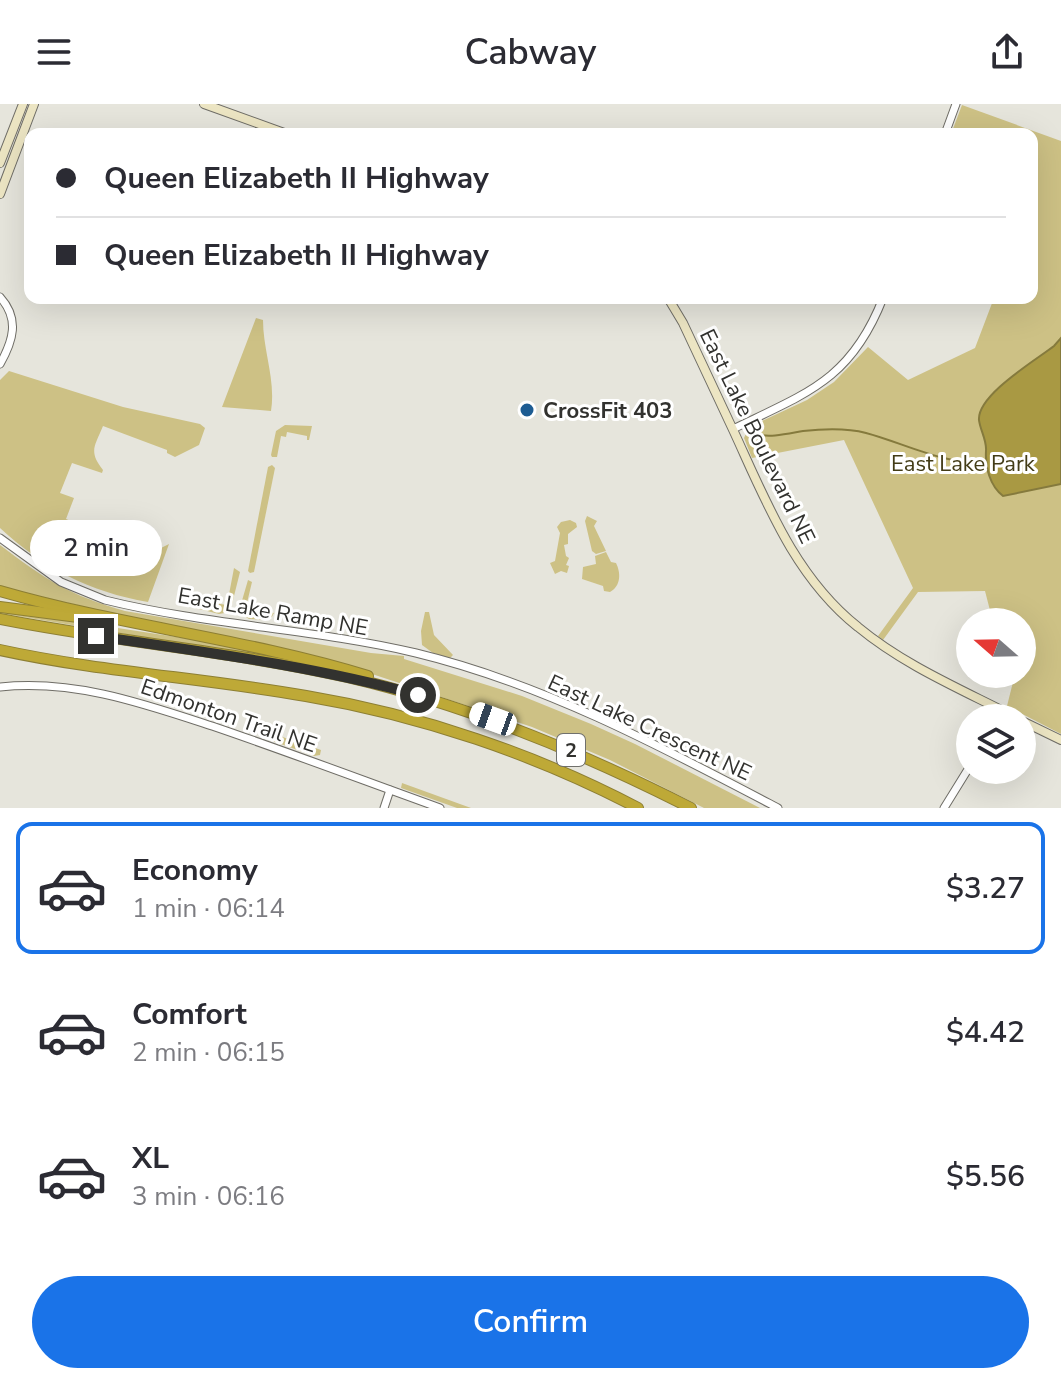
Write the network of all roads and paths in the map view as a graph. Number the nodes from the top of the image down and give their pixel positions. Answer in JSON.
{"nodes":[{"id":1,"x":23,"y":104,"type":"edge"},
{"id":2,"x":34,"y":104,"type":"edge"},
{"id":3,"x":204,"y":104,"type":"edge"},
{"id":4,"x":956,"y":104,"type":"edge"},
{"id":5,"x":25,"y":128,"type":"edge"},
{"id":6,"x":270,"y":128,"type":"edge"},
{"id":7,"x":947,"y":128,"type":"edge"},
{"id":8,"x":24,"y":130,"type":"edge"},
{"id":9,"x":0,"y":163,"type":"edge"},
{"id":10,"x":0,"y":194,"type":"edge"},
{"id":11,"x":0,"y":297,"type":"edge"},
{"id":12,"x":672,"y":304,"type":"edge"},
{"id":13,"x":881,"y":304,"type":"edge"},
{"id":14,"x":0,"y":364,"type":"edge"},
{"id":15,"x":733,"y":429,"type":"junction"},
{"id":16,"x":0,"y":538,"type":"edge"},
{"id":17,"x":0,"y":591,"type":"edge"},
{"id":18,"x":0,"y":607,"type":"edge"},
{"id":19,"x":0,"y":619,"type":"edge"},
{"id":20,"x":139,"y":625,"type":"junction"},
{"id":21,"x":0,"y":653,"type":"edge"},
{"id":22,"x":414,"y":653,"type":"joint"},
{"id":23,"x":0,"y":687,"type":"edge"},
{"id":24,"x":445,"y":703,"type":"junction"},
{"id":25,"x":990,"y":704,"type":"edge"},
{"id":26,"x":1036,"y":728,"type":"edge"},
{"id":27,"x":1061,"y":740,"type":"edge"},
{"id":28,"x":959,"y":784,"type":"edge"},
{"id":29,"x":390,"y":790,"type":"junction"},
{"id":30,"x":384,"y":808,"type":"edge"},
{"id":31,"x":440,"y":808,"type":"edge"},
{"id":32,"x":638,"y":808,"type":"edge"},
{"id":33,"x":691,"y":808,"type":"edge"},
{"id":34,"x":778,"y":808,"type":"edge"},
{"id":35,"x":944,"y":808,"type":"edge"}],
"edges":[{"from":1,"to":9,"type":"main road"},
{"from":2,"to":5,"type":"main road"},
{"from":3,"to":6,"type":"main road"},
{"from":4,"to":7,"type":"street"},
{"from":8,"to":10,"type":"main road"},
{"from":11,"to":14,"type":"street"},
{"from":12,"to":15,"type":"main road","name":"East Lake Boulevard NE"},
{"from":13,"to":15,"type":"street"},
{"from":15,"to":25,"type":"main road","name":"East Lake Boulevard NE"},
{"from":16,"to":22,"type":"street","name":"East Lake Ramp NE"},
{"from":17,"to":20,"type":"highway"},
{"from":18,"to":20,"type":"highway"},
{"from":19,"to":24,"type":"highway","number":"2"},
{"from":20,"to":24,"type":"highway"},
{"from":21,"to":32,"type":"highway","number":"2"},
{"from":22,"to":34,"type":"street","name":"East Lake Crescent NE"},
{"from":23,"to":29,"type":"street","name":"Edmonton Trail NE"},
{"from":24,"to":33,"type":"highway","number":"2"},
{"from":26,"to":27,"type":"main road"},
{"from":28,"to":35,"type":"street"},
{"from":29,"to":30,"type":"street"},
{"from":29,"to":31,"type":"street","name":"Edmonton Trail NE"}]}
